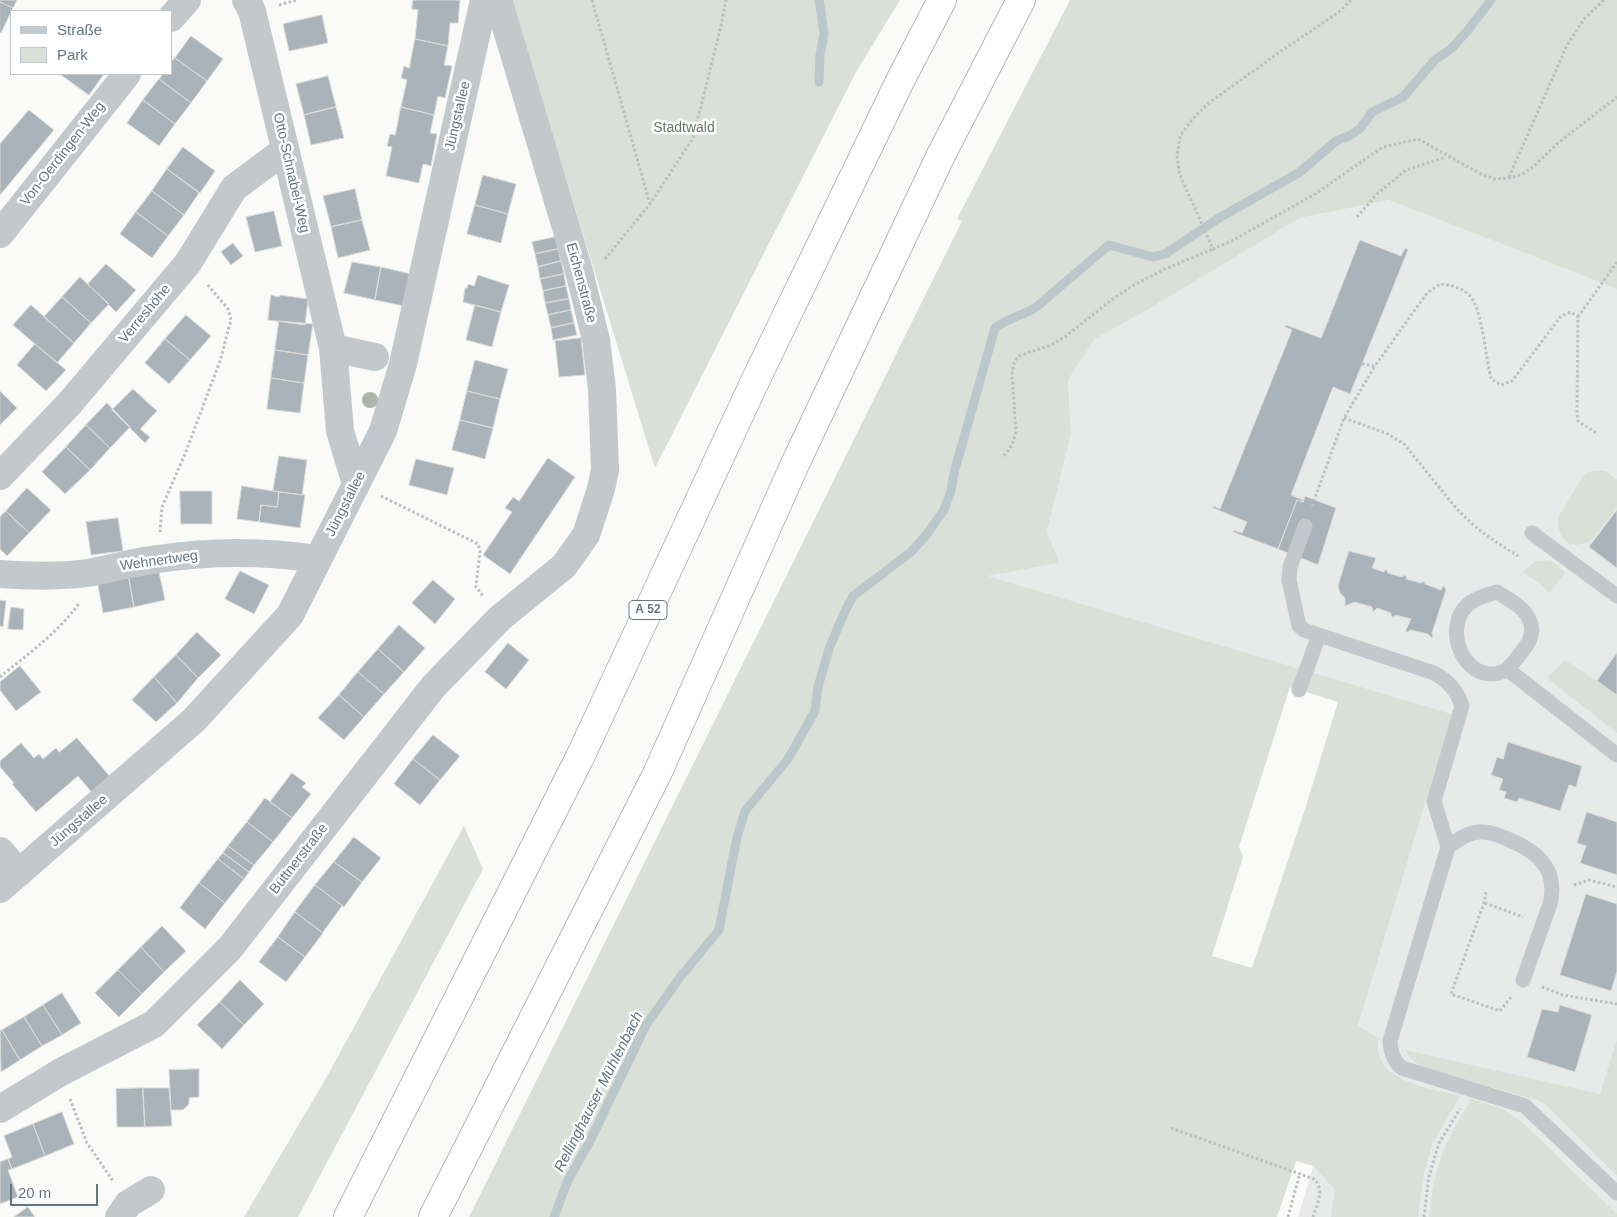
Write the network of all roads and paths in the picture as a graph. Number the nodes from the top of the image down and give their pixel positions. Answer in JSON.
{"nodes":[{"id":1,"x":187,"y":0,"type":"edge"},
{"id":2,"x":246,"y":0,"type":"edge"},
{"id":3,"x":484,"y":0,"type":"edge"},
{"id":4,"x":498,"y":0,"type":"edge"},
{"id":5,"x":592,"y":0,"type":"edge"},
{"id":6,"x":726,"y":0,"type":"edge"},
{"id":7,"x":942,"y":0,"type":"edge"},
{"id":8,"x":1021,"y":0,"type":"edge"},
{"id":9,"x":1351,"y":0,"type":"edge"},
{"id":10,"x":1604,"y":0,"type":"edge"},
{"id":11,"x":172,"y":17,"type":"edge"},
{"id":12,"x":126,"y":75,"type":"edge"},
{"id":13,"x":1617,"y":96,"type":"edge"},
{"id":14,"x":285,"y":150,"type":"junction"},
{"id":15,"x":1447,"y":156,"type":"junction"},
{"id":16,"x":1509,"y":178,"type":"junction"},
{"id":17,"x":650,"y":204,"type":"junction"},
{"id":18,"x":1357,"y":217,"type":"dead end"},
{"id":19,"x":0,"y":234,"type":"edge"},
{"id":20,"x":1213,"y":249,"type":"junction"},
{"id":21,"x":1617,"y":262,"type":"edge"},
{"id":22,"x":188,"y":263,"type":"junction"},
{"id":23,"x":579,"y":271,"type":"junction"},
{"id":24,"x":1578,"y":317,"type":"junction"},
{"id":25,"x":332,"y":348,"type":"junction"},
{"id":26,"x":375,"y":358,"type":"dead end"},
{"id":27,"x":1362,"y":364,"type":"dead end"},
{"id":28,"x":1375,"y":366,"type":"junction"},
{"id":29,"x":1344,"y":418,"type":"junction"},
{"id":30,"x":1596,"y":433,"type":"dead end"},
{"id":31,"x":1004,"y":456,"type":"dead end"},
{"id":32,"x":0,"y":476,"type":"edge"},
{"id":33,"x":356,"y":484,"type":"junction"},
{"id":34,"x":1305,"y":526,"type":"joint"},
{"id":35,"x":1532,"y":533,"type":"dead end"},
{"id":36,"x":1518,"y":556,"type":"dead end"},
{"id":37,"x":159,"y":559,"type":"junction"},
{"id":38,"x":318,"y":559,"type":"junction"},
{"id":39,"x":564,"y":566,"type":"joint"},
{"id":40,"x":86,"y":573,"type":"junction"},
{"id":41,"x":0,"y":574,"type":"edge"},
{"id":42,"x":1617,"y":596,"type":"edge"},
{"id":43,"x":500,"y":618,"type":"junction"},
{"id":44,"x":1319,"y":636,"type":"junction"},
{"id":45,"x":1507,"y":669,"type":"junction"},
{"id":46,"x":0,"y":677,"type":"edge"},
{"id":47,"x":1299,"y":690,"type":"dead end"},
{"id":48,"x":1617,"y":755,"type":"edge"},
{"id":49,"x":1448,"y":847,"type":"junction"},
{"id":50,"x":0,"y":851,"type":"edge"},
{"id":51,"x":9,"y":881,"type":"edge"},
{"id":52,"x":1617,"y":887,"type":"edge"},
{"id":53,"x":1553,"y":891,"type":"junction"},
{"id":54,"x":1486,"y":892,"type":"dead end"},
{"id":55,"x":1484,"y":903,"type":"junction"},
{"id":56,"x":1543,"y":924,"type":"junction"},
{"id":57,"x":1523,"y":980,"type":"junction"},
{"id":58,"x":1617,"y":1004,"type":"edge"},
{"id":59,"x":60,"y":1072,"type":"junction"},
{"id":60,"x":1472,"y":1090,"type":"junction"},
{"id":61,"x":0,"y":1109,"type":"edge"},
{"id":62,"x":1171,"y":1128,"type":"dead end"},
{"id":63,"x":1300,"y":1174,"type":"junction"},
{"id":64,"x":1617,"y":1193,"type":"edge"},
{"id":65,"x":132,"y":1204,"type":"edge"},
{"id":66,"x":348,"y":1217,"type":"edge"},
{"id":67,"x":433,"y":1217,"type":"edge"},
{"id":68,"x":1288,"y":1217,"type":"edge"},
{"id":69,"x":1313,"y":1217,"type":"edge"},
{"id":70,"x":1424,"y":1217,"type":"edge"}],
"edges":[{"from":1,"to":11,"type":"street"},
{"from":2,"to":14,"type":"street","name":"Otto-Schnabel-Weg"},
{"from":3,"to":33,"type":"street","name":"Jüngstallee"},
{"from":4,"to":23,"type":"street","name":"Eichenstraße"},
{"from":5,"to":17,"type":"path"},
{"from":6,"to":17,"type":"path"},
{"from":7,"to":66,"type":"highway","number":"A 52"},
{"from":8,"to":67,"type":"highway"},
{"from":9,"to":20,"type":"path"},
{"from":10,"to":16,"type":"path"},
{"from":12,"to":19,"type":"street","name":"Von-Oerdingen-Weg"},
{"from":13,"to":16,"type":"path"},
{"from":14,"to":22,"type":"street","name":"Verreshöhe"},
{"from":14,"to":25,"type":"street","name":"Otto-Schnabel-Weg"},
{"from":15,"to":16,"type":"path"},
{"from":15,"to":18,"type":"path"},
{"from":15,"to":20,"type":"path"},
{"from":17,"to":23,"type":"path"},
{"from":20,"to":31,"type":"path"},
{"from":21,"to":24,"type":"path"},
{"from":22,"to":32,"type":"street","name":"Verreshöhe"},
{"from":22,"to":37,"type":"path"},
{"from":23,"to":39,"type":"street","name":"Eichenstraße"},
{"from":24,"to":28,"type":"path"},
{"from":24,"to":30,"type":"path"},
{"from":25,"to":26,"type":"street"},
{"from":25,"to":33,"type":"street","name":"Otto-Schnabel-Weg"},
{"from":27,"to":28,"type":"path"},
{"from":28,"to":29,"type":"path"},
{"from":29,"to":34,"type":"path"},
{"from":29,"to":36,"type":"path"},
{"from":33,"to":38,"type":"street","name":"Jüngstallee"},
{"from":33,"to":43,"type":"path"},
{"from":34,"to":44,"type":"lane"},
{"from":35,"to":42,"type":"lane"},
{"from":37,"to":38,"type":"street","name":"Wehnertweg"},
{"from":37,"to":40,"type":"street","name":"Wehnertweg"},
{"from":38,"to":51,"type":"street","name":"Jüngstallee"},
{"from":39,"to":43,"type":"street","name":"Büttnerstraße"},
{"from":40,"to":41,"type":"street","name":"Wehnertweg"},
{"from":40,"to":46,"type":"path"},
{"from":43,"to":59,"type":"street","name":"Büttnerstraße"},
{"from":44,"to":47,"type":"lane"},
{"from":44,"to":49,"type":"lane"},
{"from":45,"to":45,"type":"lane"},
{"from":45,"to":48,"type":"lane"},
{"from":49,"to":53,"type":"lane"},
{"from":49,"to":60,"type":"lane"},
{"from":50,"to":51,"type":"street"},
{"from":52,"to":53,"type":"path"},
{"from":53,"to":56,"type":"lane"},
{"from":54,"to":55,"type":"path"},
{"from":55,"to":56,"type":"path"},
{"from":55,"to":57,"type":"path"},
{"from":56,"to":57,"type":"lane"},
{"from":57,"to":58,"type":"path"},
{"from":59,"to":61,"type":"street","name":"Büttnerstraße"},
{"from":59,"to":65,"type":"path"},
{"from":60,"to":64,"type":"lane"},
{"from":60,"to":70,"type":"path"},
{"from":62,"to":63,"type":"path"},
{"from":63,"to":68,"type":"path"},
{"from":63,"to":69,"type":"path"}]}
